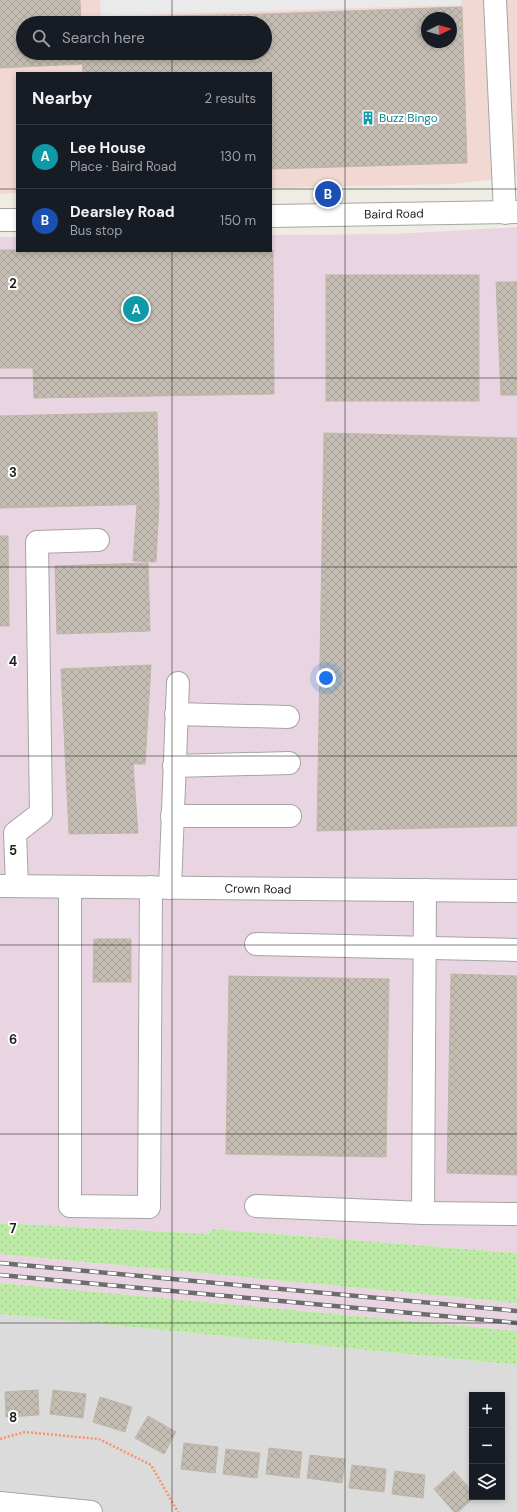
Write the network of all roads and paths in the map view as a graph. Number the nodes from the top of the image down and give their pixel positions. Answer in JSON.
{"nodes":[{"id":1,"x":495,"y":0,"type":"edge"},
{"id":2,"x":509,"y":121,"type":"edge"},
{"id":3,"x":511,"y":212,"type":"edge"},
{"id":4,"x":272,"y":216,"type":"edge"},
{"id":5,"x":0,"y":220,"type":"edge"},
{"id":6,"x":16,"y":220,"type":"edge"},
{"id":7,"x":98,"y":540,"type":"dead end"},
{"id":8,"x":178,"y":683,"type":"dead end"},
{"id":9,"x":176,"y":714,"type":"junction"},
{"id":10,"x":288,"y":717,"type":"dead end"},
{"id":11,"x":289,"y":764,"type":"dead end"},
{"id":12,"x":174,"y":766,"type":"junction"},
{"id":13,"x":172,"y":816,"type":"junction"},
{"id":14,"x":290,"y":816,"type":"dead end"},
{"id":15,"x":8,"y":833,"type":"edge"},
{"id":16,"x":9,"y":886,"type":"edge"},
{"id":17,"x":70,"y":887,"type":"junction"},
{"id":18,"x":160,"y":888,"type":"junction"},
{"id":19,"x":426,"y":890,"type":"junction"},
{"id":20,"x":517,"y":891,"type":"edge"},
{"id":21,"x":256,"y":944,"type":"dead end"},
{"id":22,"x":425,"y":947,"type":"junction"},
{"id":23,"x":517,"y":950,"type":"edge"},
{"id":24,"x":256,"y":1206,"type":"dead end"},
{"id":25,"x":423,"y":1213,"type":"junction"},
{"id":26,"x":517,"y":1214,"type":"edge"},
{"id":27,"x":0,"y":1438,"type":"edge"},
{"id":28,"x":0,"y":1503,"type":"edge"},
{"id":29,"x":91,"y":1512,"type":"edge"},
{"id":30,"x":178,"y":1512,"type":"edge"}],
"edges":[{"from":1,"to":2,"type":"street"},
{"from":2,"to":3,"type":"street"},
{"from":3,"to":4,"type":"street","name":"Baird Road"},
{"from":5,"to":6,"type":"street"},
{"from":7,"to":15,"type":"street"},
{"from":8,"to":9,"type":"street"},
{"from":9,"to":10,"type":"street"},
{"from":9,"to":12,"type":"street"},
{"from":11,"to":12,"type":"street"},
{"from":12,"to":13,"type":"street"},
{"from":13,"to":14,"type":"street"},
{"from":13,"to":18,"type":"street"},
{"from":15,"to":16,"type":"street"},
{"from":16,"to":17,"type":"street","name":"Crown Road"},
{"from":17,"to":18,"type":"street","name":"Crown Road"},
{"from":17,"to":18,"type":"street"},
{"from":18,"to":19,"type":"street","name":"Crown Road"},
{"from":19,"to":20,"type":"street","name":"Crown Road"},
{"from":19,"to":22,"type":"street"},
{"from":21,"to":22,"type":"street"},
{"from":22,"to":23,"type":"street"},
{"from":22,"to":25,"type":"street"},
{"from":24,"to":25,"type":"street"},
{"from":25,"to":26,"type":"street"},
{"from":27,"to":30,"type":"path"},
{"from":28,"to":29,"type":"street"}]}
